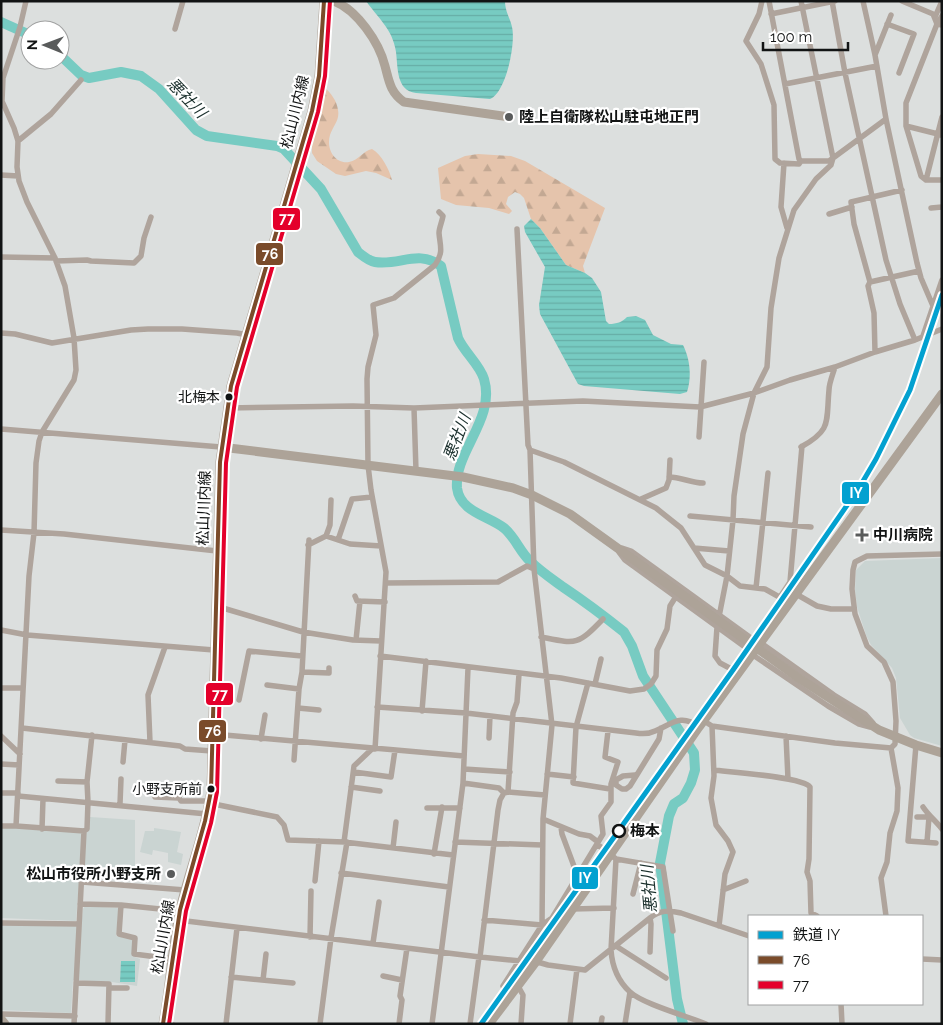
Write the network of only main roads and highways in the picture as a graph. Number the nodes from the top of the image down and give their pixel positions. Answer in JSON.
{"nodes":[{"id":1,"x":324,"y":1,"type":"edge"},
{"id":2,"x":334,"y":1,"type":"edge"},
{"id":3,"x":510,"y":117,"type":"dead end"},
{"id":4,"x":942,"y":394,"type":"edge"},
{"id":5,"x":222,"y":447,"type":"junction"},
{"id":6,"x":942,"y":753,"type":"edge"},
{"id":7,"x":1,"y":1019,"type":"edge"},
{"id":8,"x":166,"y":1023,"type":"edge"},
{"id":9,"x":5,"y":1024,"type":"edge"},
{"id":10,"x":490,"y":1024,"type":"edge"}],
"edges":[{"from":1,"to":5,"type":"main road","name":"松山川内線"},
{"from":2,"to":3,"type":"main road"},
{"from":4,"to":10,"type":"main road"},
{"from":5,"to":6,"type":"main road"},
{"from":5,"to":8,"type":"main road","name":"松山川内線"},
{"from":7,"to":9,"type":"main road"}]}
